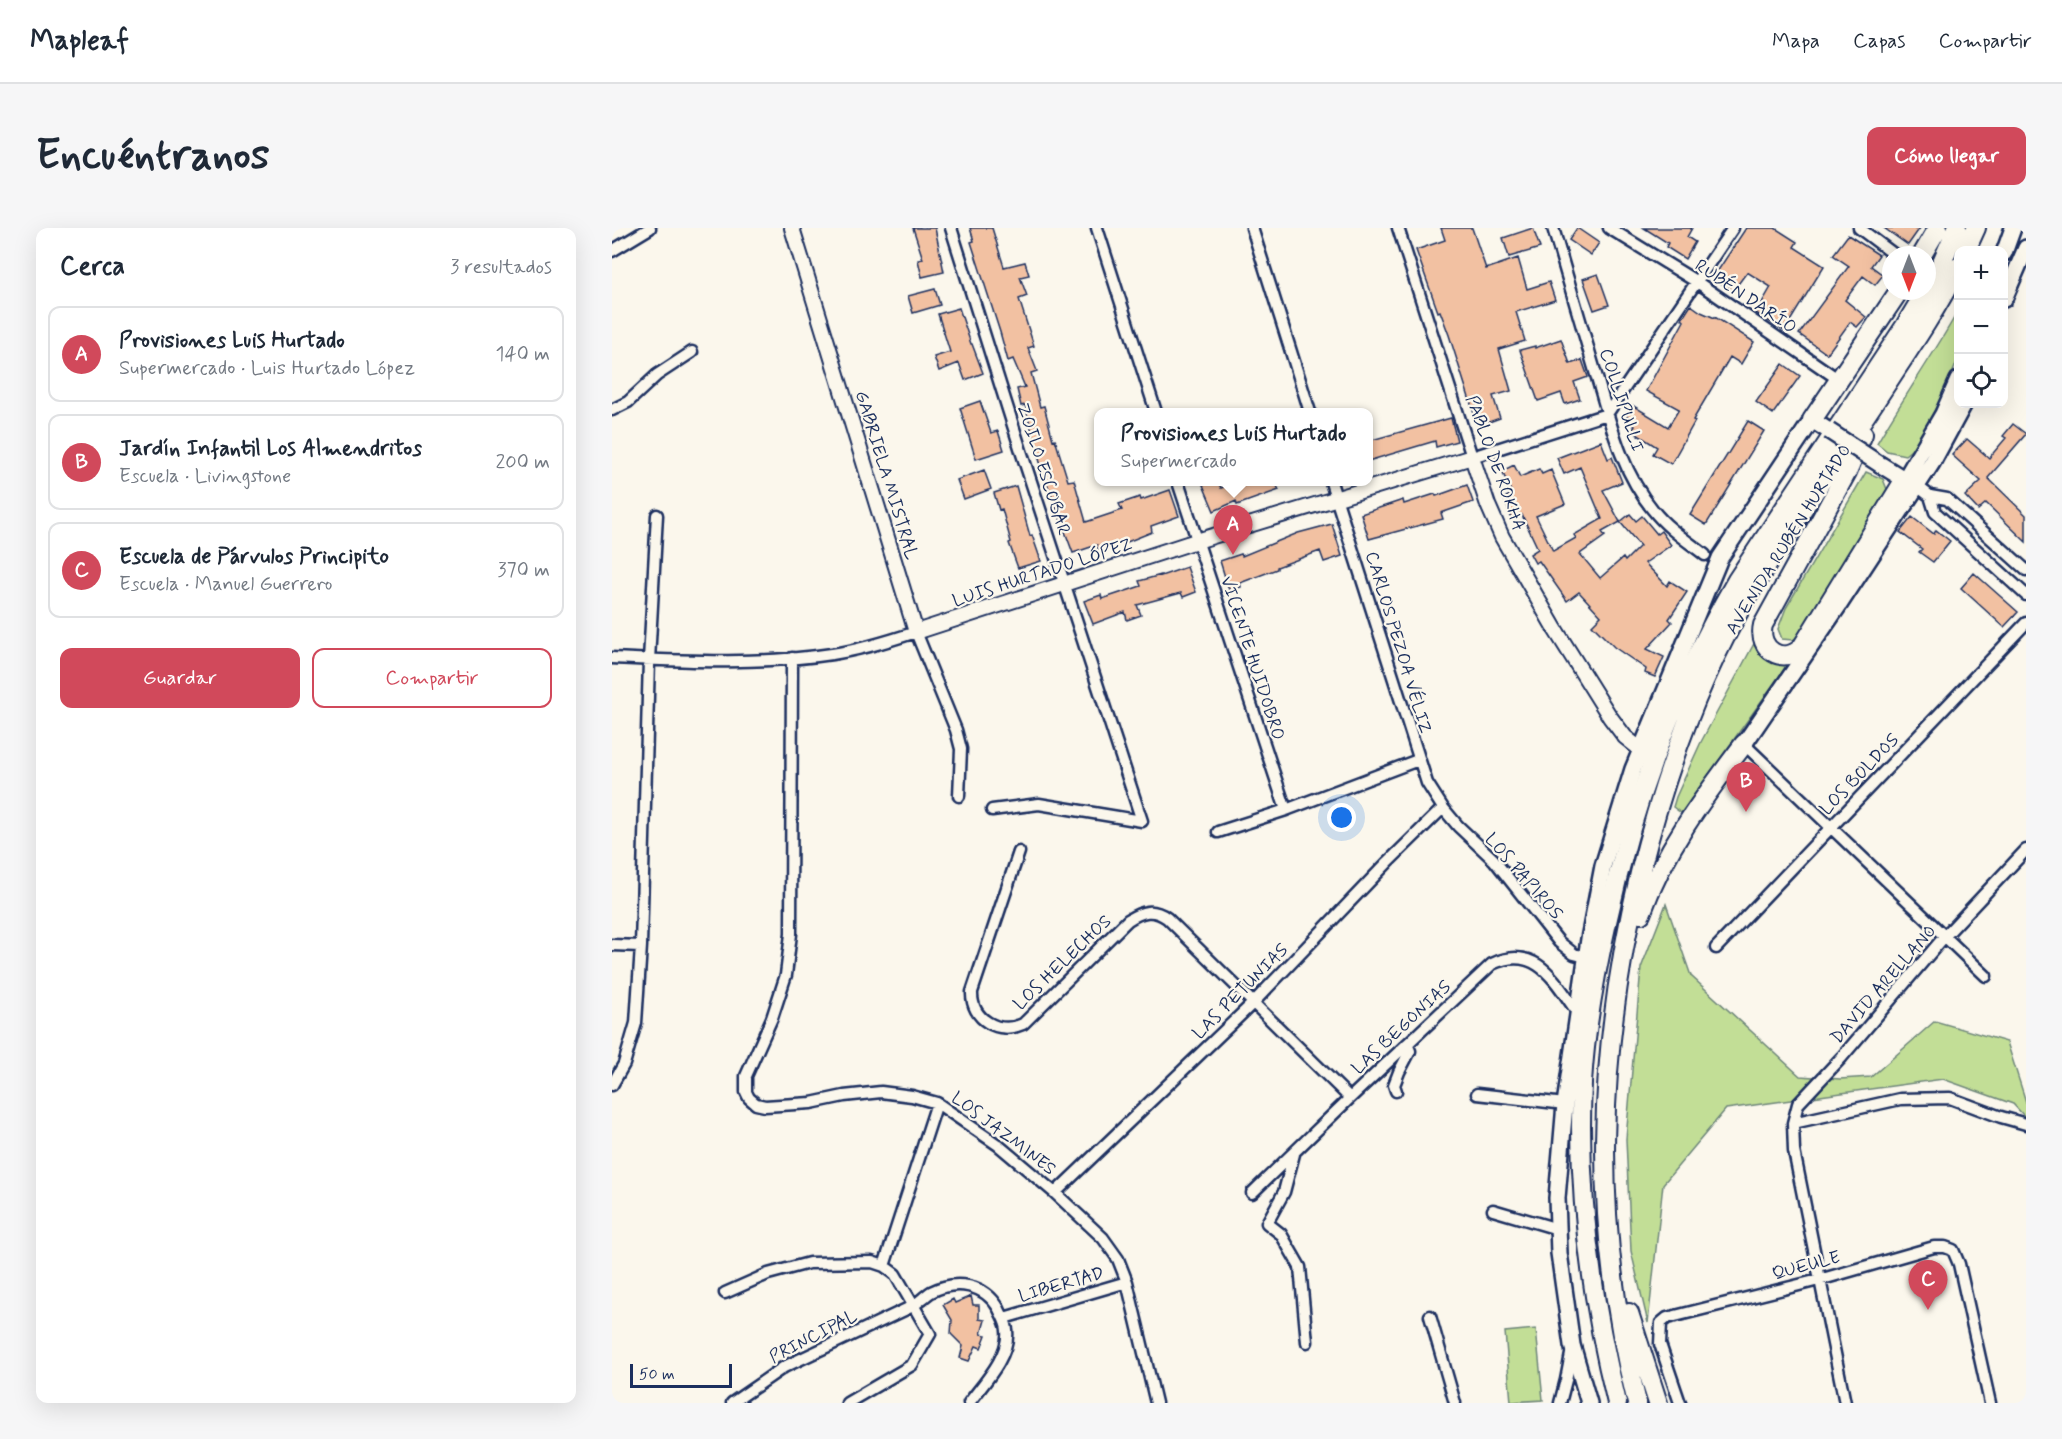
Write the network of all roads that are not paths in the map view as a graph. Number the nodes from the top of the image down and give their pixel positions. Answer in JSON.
{"nodes":[{"id":1,"x":650,"y":228,"type":"edge"},
{"id":2,"x":792,"y":228,"type":"edge"},
{"id":3,"x":951,"y":228,"type":"edge"},
{"id":4,"x":1097,"y":228,"type":"edge"},
{"id":5,"x":1252,"y":228,"type":"edge"},
{"id":6,"x":1398,"y":228,"type":"edge"},
{"id":7,"x":1553,"y":228,"type":"edge"},
{"id":8,"x":1609,"y":228,"type":"edge"},
{"id":9,"x":1733,"y":228,"type":"edge"},
{"id":10,"x":1859,"y":228,"type":"edge"},
{"id":11,"x":1938,"y":228,"type":"edge"},
{"id":12,"x":1957,"y":228,"type":"edge"},
{"id":13,"x":1976,"y":228,"type":"edge"},
{"id":14,"x":2013,"y":228,"type":"edge"},
{"id":15,"x":1883,"y":246,"type":"edge"},
{"id":16,"x":1927,"y":246,"type":"edge"},
{"id":17,"x":1968,"y":246,"type":"edge"},
{"id":18,"x":2007,"y":246,"type":"edge"},
{"id":19,"x":2026,"y":248,"type":"edge"},
{"id":20,"x":612,"y":251,"type":"edge"},
{"id":21,"x":1936,"y":273,"type":"edge"},
{"id":22,"x":1954,"y":276,"type":"edge"},
{"id":23,"x":1697,"y":282,"type":"junction"},
{"id":24,"x":2008,"y":290,"type":"edge"},
{"id":25,"x":1893,"y":300,"type":"edge"},
{"id":26,"x":1921,"y":300,"type":"edge"},
{"id":27,"x":692,"y":352,"type":"dead end"},
{"id":28,"x":1832,"y":375,"type":"dead end"},
{"id":29,"x":1954,"y":391,"type":"edge"},
{"id":30,"x":1874,"y":404,"type":"junction"},
{"id":31,"x":1155,"y":408,"type":"edge"},
{"id":32,"x":1309,"y":408,"type":"edge"},
{"id":33,"x":1962,"y":408,"type":"edge"},
{"id":34,"x":612,"y":411,"type":"edge"},
{"id":35,"x":1607,"y":414,"type":"junction"},
{"id":36,"x":1812,"y":420,"type":"junction"},
{"id":37,"x":1472,"y":457,"type":"junction"},
{"id":38,"x":1911,"y":483,"type":"junction"},
{"id":39,"x":1179,"y":486,"type":"edge"},
{"id":40,"x":1332,"y":486,"type":"edge"},
{"id":41,"x":1930,"y":496,"type":"junction"},
{"id":42,"x":1337,"y":498,"type":"junction"},
{"id":43,"x":657,"y":515,"type":"dead end"},
{"id":44,"x":1197,"y":542,"type":"junction"},
{"id":45,"x":1705,"y":555,"type":"dead end"},
{"id":46,"x":2026,"y":570,"type":"edge"},
{"id":47,"x":1064,"y":584,"type":"junction"},
{"id":48,"x":2026,"y":595,"type":"edge"},
{"id":49,"x":2026,"y":623,"type":"edge"},
{"id":50,"x":916,"y":632,"type":"junction"},
{"id":51,"x":612,"y":658,"type":"edge"},
{"id":52,"x":792,"y":658,"type":"junction"},
{"id":53,"x":649,"y":660,"type":"junction"},
{"id":54,"x":1744,"y":744,"type":"junction"},
{"id":55,"x":1641,"y":749,"type":"junction"},
{"id":56,"x":1418,"y":760,"type":"junction"},
{"id":57,"x":958,"y":796,"type":"dead end"},
{"id":58,"x":1443,"y":808,"type":"junction"},
{"id":59,"x":992,"y":810,"type":"dead end"},
{"id":60,"x":1286,"y":810,"type":"junction"},
{"id":61,"x":1831,"y":828,"type":"junction"},
{"id":62,"x":1218,"y":832,"type":"dead end"},
{"id":63,"x":2026,"y":850,"type":"edge"},
{"id":64,"x":1019,"y":852,"type":"dead end"},
{"id":65,"x":1944,"y":937,"type":"junction"},
{"id":66,"x":612,"y":945,"type":"edge"},
{"id":67,"x":641,"y":946,"type":"junction"},
{"id":68,"x":1716,"y":948,"type":"dead end"},
{"id":69,"x":1586,"y":957,"type":"junction"},
{"id":70,"x":1986,"y":976,"type":"dead end"},
{"id":71,"x":1617,"y":987,"type":"junction"},
{"id":72,"x":1252,"y":1004,"type":"junction"},
{"id":73,"x":1578,"y":1013,"type":"junction"},
{"id":74,"x":1407,"y":1044,"type":"junction"},
{"id":75,"x":612,"y":1085,"type":"edge"},
{"id":76,"x":1396,"y":1091,"type":"dead end"},
{"id":77,"x":1477,"y":1094,"type":"dead end"},
{"id":78,"x":1350,"y":1098,"type":"junction"},
{"id":79,"x":937,"y":1103,"type":"junction"},
{"id":80,"x":1565,"y":1104,"type":"junction"},
{"id":81,"x":1793,"y":1123,"type":"junction"},
{"id":82,"x":2026,"y":1124,"type":"edge"},
{"id":83,"x":1294,"y":1152,"type":"junction"},
{"id":84,"x":1055,"y":1193,"type":"junction"},
{"id":85,"x":1252,"y":1193,"type":"dead end"},
{"id":86,"x":1493,"y":1210,"type":"dead end"},
{"id":87,"x":1558,"y":1229,"type":"junction"},
{"id":88,"x":1609,"y":1238,"type":"junction"},
{"id":89,"x":884,"y":1266,"type":"junction"},
{"id":90,"x":1819,"y":1280,"type":"junction"},
{"id":91,"x":1127,"y":1282,"type":"junction"},
{"id":92,"x":725,"y":1293,"type":"dead end"},
{"id":93,"x":913,"y":1306,"type":"junction"},
{"id":94,"x":1430,"y":1316,"type":"dead end"},
{"id":95,"x":1004,"y":1318,"type":"junction"},
{"id":96,"x":1307,"y":1342,"type":"dead end"},
{"id":97,"x":1572,"y":1345,"type":"junction"},
{"id":98,"x":732,"y":1403,"type":"edge"},
{"id":99,"x":847,"y":1403,"type":"edge"},
{"id":100,"x":969,"y":1403,"type":"edge"},
{"id":101,"x":1156,"y":1403,"type":"edge"},
{"id":102,"x":1455,"y":1403,"type":"edge"},
{"id":103,"x":1560,"y":1403,"type":"edge"},
{"id":104,"x":1589,"y":1403,"type":"edge"},
{"id":105,"x":1617,"y":1403,"type":"edge"},
{"id":106,"x":1637,"y":1403,"type":"edge"},
{"id":107,"x":1658,"y":1403,"type":"edge"},
{"id":108,"x":1680,"y":1403,"type":"edge"},
{"id":109,"x":1845,"y":1403,"type":"edge"},
{"id":110,"x":1990,"y":1403,"type":"edge"}],
"edges":[{"from":1,"to":20,"type":"street"},
{"from":2,"to":50,"type":"street","name":"GABRIELA MISTRAL"},
{"from":3,"to":47,"type":"street","name":"ZOILO ESCOBAR"},
{"from":4,"to":31,"type":"street"},
{"from":5,"to":32,"type":"street"},
{"from":6,"to":37,"type":"street","name":"PABLO DE ROKHA"},
{"from":7,"to":35,"type":"street","name":"COLLIPULLI"},
{"from":8,"to":23,"type":"street","name":"RUBÉN DARÍO"},
{"from":9,"to":23,"type":"street"},
{"from":10,"to":15,"type":"street"},
{"from":11,"to":16,"type":"highway"},
{"from":12,"to":21,"type":"highway","name":"AVENIDA RUBÉN HURTADO"},
{"from":13,"to":17,"type":"highway"},
{"from":14,"to":18,"type":"main road"},
{"from":19,"to":24,"type":"main road"},
{"from":22,"to":30,"type":"highway","name":"AVENIDA RUBÉN HURTADO"},
{"from":23,"to":28,"type":"street","name":"RUBÉN DARÍO"},
{"from":23,"to":35,"type":"street"},
{"from":25,"to":36,"type":"highway"},
{"from":26,"to":105,"type":"highway","name":"AVENIDA RUBÉN HURTADO"},
{"from":27,"to":34,"type":"street"},
{"from":29,"to":38,"type":"main road"},
{"from":30,"to":38,"type":"highway"},
{"from":30,"to":71,"type":"highway","name":"AVENIDA RUBÉN HURTADO"},
{"from":33,"to":38,"type":"main road"},
{"from":35,"to":37,"type":"street"},
{"from":35,"to":45,"type":"street","name":"COLLIPULLI"},
{"from":36,"to":38,"type":"main road","bridge":true},
{"from":36,"to":55,"type":"main road"},
{"from":37,"to":42,"type":"street","name":"LUIS HURTADO LÓPEZ"},
{"from":37,"to":55,"type":"street","name":"PABLO DE ROKHA"},
{"from":38,"to":41,"type":"street"},
{"from":38,"to":54,"type":"main road"},
{"from":39,"to":44,"type":"street","name":"VICENTE HUIDOBRO"},
{"from":40,"to":42,"type":"street","name":"CARLOS PEZOA VÉLIZ"},
{"from":41,"to":46,"type":"street"},
{"from":41,"to":48,"type":"street"},
{"from":42,"to":44,"type":"street","name":"LUIS HURTADO LÓPEZ"},
{"from":42,"to":56,"type":"street","name":"CARLOS PEZOA VÉLIZ"},
{"from":43,"to":53,"type":"street"},
{"from":44,"to":47,"type":"street","name":"LUIS HURTADO LÓPEZ"},
{"from":44,"to":60,"type":"street","name":"VICENTE HUIDOBRO"},
{"from":47,"to":50,"type":"street","name":"LUIS HURTADO LÓPEZ"},
{"from":47,"to":59,"type":"street","name":"ZOILO ESCOBAR"},
{"from":49,"to":61,"type":"street","name":"LOS BOLDOS"},
{"from":50,"to":52,"type":"street","name":"LUIS HURTADO LÓPEZ"},
{"from":50,"to":57,"type":"street","name":"GABRIELA MISTRAL"},
{"from":51,"to":53,"type":"street","name":"LUIS HURTADO LÓPEZ"},
{"from":52,"to":53,"type":"street","name":"LUIS HURTADO LÓPEZ"},
{"from":52,"to":79,"type":"street","name":"LOS JAZMINES"},
{"from":53,"to":67,"type":"street"},
{"from":54,"to":61,"type":"street"},
{"from":54,"to":71,"type":"highway"},
{"from":55,"to":69,"type":"main road"},
{"from":56,"to":58,"type":"street","name":"CARLOS PEZOA VÉLIZ"},
{"from":56,"to":60,"type":"street"},
{"from":58,"to":69,"type":"street","name":"LOS PAPIROS"},
{"from":58,"to":72,"type":"street","name":"LAS PETUNIAS"},
{"from":60,"to":62,"type":"street"},
{"from":61,"to":65,"type":"street"},
{"from":61,"to":68,"type":"street","name":"LOS BOLDOS"},
{"from":63,"to":65,"type":"street","name":"DAVID ARELLANO"},
{"from":64,"to":72,"type":"street","name":"LOS HELECHOS"},
{"from":65,"to":70,"type":"street"},
{"from":65,"to":81,"type":"street","name":"DAVID ARELLANO"},
{"from":66,"to":67,"type":"street"},
{"from":67,"to":75,"type":"street"},
{"from":69,"to":73,"type":"main road"},
{"from":71,"to":88,"type":"highway","name":"AVENIDA RUBÉN HURTADO"},
{"from":72,"to":78,"type":"street"},
{"from":72,"to":84,"type":"street","name":"LAS PETUNIAS"},
{"from":73,"to":74,"type":"street","name":"LAS BEGONIAS"},
{"from":73,"to":80,"type":"main road"},
{"from":74,"to":76,"type":"street"},
{"from":74,"to":78,"type":"street","name":"LAS BEGONIAS"},
{"from":77,"to":80,"type":"street"},
{"from":78,"to":83,"type":"street","name":"LAS BEGONIAS"},
{"from":79,"to":84,"type":"street","name":"LOS JAZMINES"},
{"from":79,"to":89,"type":"street"},
{"from":80,"to":87,"type":"main road"},
{"from":81,"to":82,"type":"street"},
{"from":81,"to":90,"type":"street","name":"DAVID ARELLANO"},
{"from":83,"to":85,"type":"street","name":"LAS BEGONIAS"},
{"from":83,"to":96,"type":"street"},
{"from":84,"to":91,"type":"street","name":"LOS JAZMINES"},
{"from":86,"to":87,"type":"street"},
{"from":87,"to":97,"type":"main road"},
{"from":88,"to":106,"type":"highway"},
{"from":88,"to":107,"type":"highway"},
{"from":89,"to":92,"type":"street"},
{"from":89,"to":93,"type":"street"},
{"from":90,"to":108,"type":"street","name":"QUEULE"},
{"from":90,"to":109,"type":"street","name":"DAVID ARELLANO"},
{"from":90,"to":110,"type":"street","name":"QUEULE"},
{"from":91,"to":95,"type":"street","name":"LIBERTAD"},
{"from":91,"to":101,"type":"street","name":"LOS JAZMINES"},
{"from":93,"to":95,"type":"street","name":"PRINCIPAL"},
{"from":93,"to":98,"type":"street","name":"PRINCIPAL"},
{"from":93,"to":99,"type":"street"},
{"from":94,"to":102,"type":"street"},
{"from":95,"to":100,"type":"street"},
{"from":97,"to":103,"type":"street"},
{"from":97,"to":104,"type":"main road"}]}
